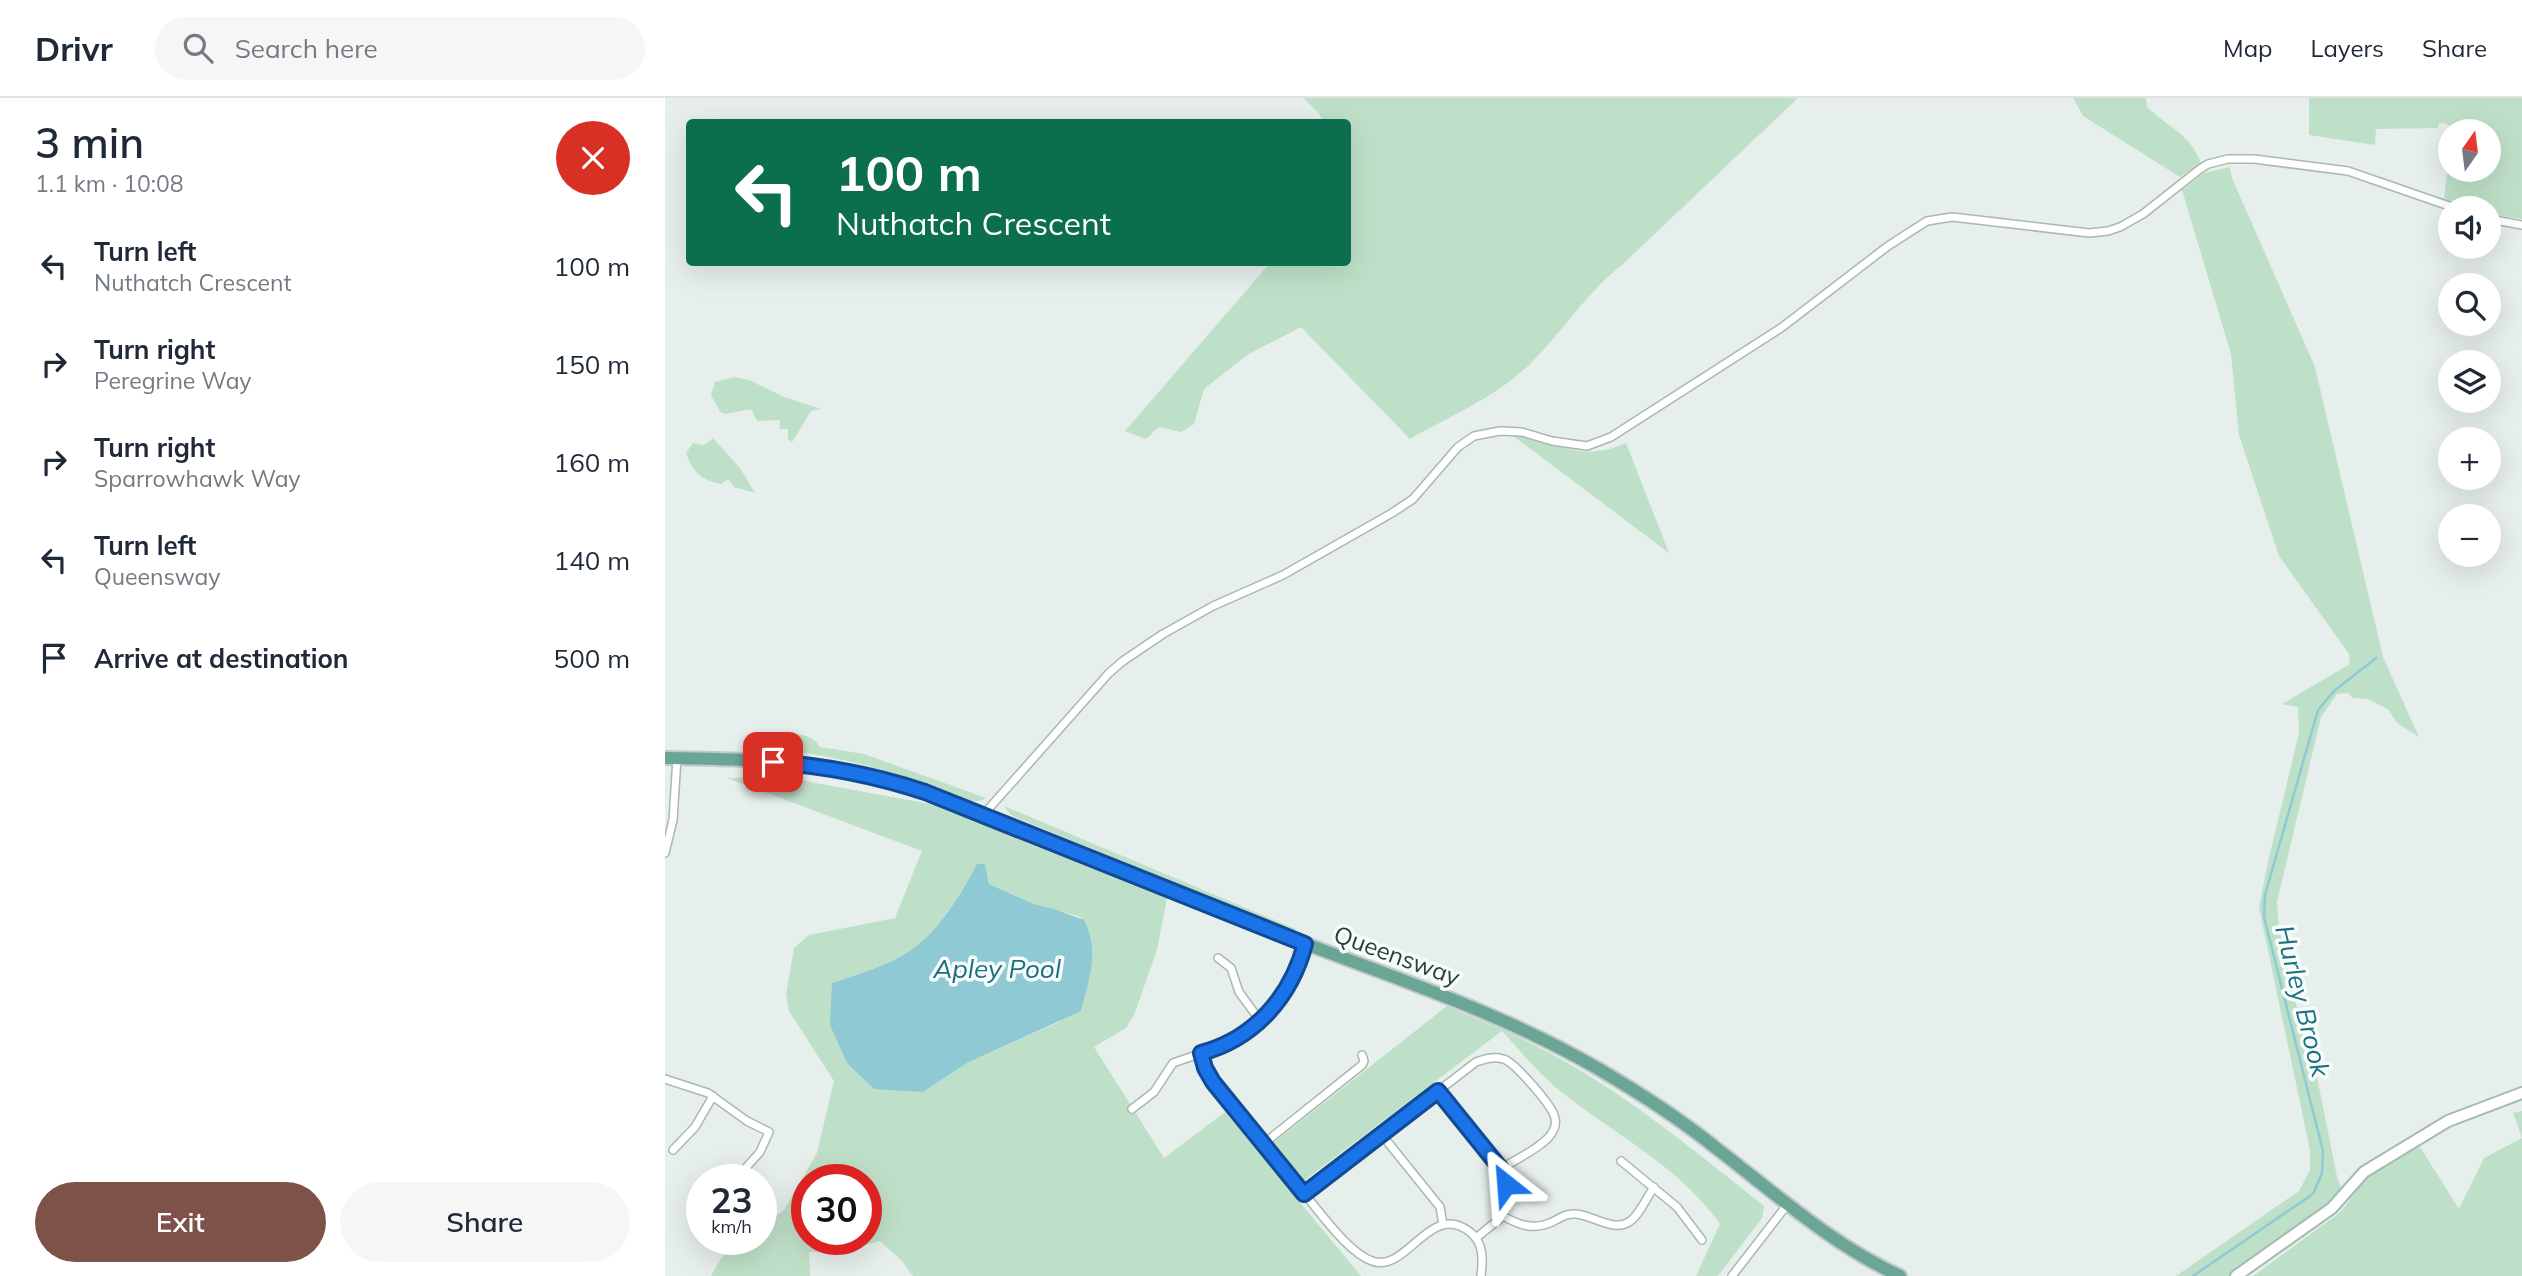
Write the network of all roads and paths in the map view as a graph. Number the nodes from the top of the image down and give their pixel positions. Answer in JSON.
{"nodes":[{"id":1,"x":2438,"y":202,"type":"edge"},
{"id":2,"x":2501,"y":221,"type":"edge"},
{"id":3,"x":2522,"y":225,"type":"edge"},
{"id":4,"x":671,"y":758,"type":"edge"},
{"id":5,"x":984,"y":814,"type":"junction"},
{"id":6,"x":665,"y":853,"type":"edge"},
{"id":7,"x":1305,"y":944,"type":"junction"},
{"id":8,"x":1218,"y":958,"type":"dead end"},
{"id":9,"x":1261,"y":1022,"type":"junction"},
{"id":10,"x":1201,"y":1053,"type":"junction"},
{"id":11,"x":1362,"y":1055,"type":"dead end"},
{"id":12,"x":665,"y":1079,"type":"edge"},
{"id":13,"x":1438,"y":1091,"type":"junction"},
{"id":14,"x":2522,"y":1093,"type":"edge"},
{"id":15,"x":713,"y":1096,"type":"junction"},
{"id":16,"x":1132,"y":1109,"type":"dead end"},
{"id":17,"x":1382,"y":1135,"type":"junction"},
{"id":18,"x":1262,"y":1145,"type":"junction"},
{"id":19,"x":673,"y":1150,"type":"dead end"},
{"id":20,"x":1621,"y":1161,"type":"dead end"},
{"id":21,"x":749,"y":1164,"type":"edge"},
{"id":22,"x":1501,"y":1169,"type":"junction"},
{"id":23,"x":1654,"y":1187,"type":"junction"},
{"id":24,"x":1304,"y":1194,"type":"junction"},
{"id":25,"x":1787,"y":1205,"type":"junction"},
{"id":26,"x":1503,"y":1216,"type":"junction"},
{"id":27,"x":1443,"y":1225,"type":"junction"},
{"id":28,"x":1476,"y":1238,"type":"junction"},
{"id":29,"x":1702,"y":1240,"type":"dead end"},
{"id":30,"x":1481,"y":1276,"type":"edge"},
{"id":31,"x":1732,"y":1276,"type":"edge"},
{"id":32,"x":1900,"y":1276,"type":"edge"},
{"id":33,"x":2236,"y":1276,"type":"edge"}],
"edges":[{"from":1,"to":5,"type":"street"},
{"from":2,"to":3,"type":"street"},
{"from":4,"to":5,"type":"main road","name":"Queensway"},
{"from":4,"to":6,"type":"street"},
{"from":5,"to":7,"type":"main road","name":"Queensway"},
{"from":7,"to":9,"type":"street"},
{"from":7,"to":25,"type":"main road","name":"Queensway"},
{"from":8,"to":9,"type":"street"},
{"from":9,"to":10,"type":"street"},
{"from":10,"to":16,"type":"street"},
{"from":10,"to":18,"type":"street"},
{"from":11,"to":18,"type":"street"},
{"from":12,"to":15,"type":"street"},
{"from":13,"to":17,"type":"street"},
{"from":13,"to":22,"type":"street"},
{"from":13,"to":22,"type":"street"},
{"from":14,"to":33,"type":"street"},
{"from":15,"to":19,"type":"street"},
{"from":15,"to":21,"type":"street"},
{"from":17,"to":24,"type":"street"},
{"from":17,"to":27,"type":"street"},
{"from":18,"to":24,"type":"street"},
{"from":20,"to":23,"type":"street"},
{"from":22,"to":26,"type":"street"},
{"from":23,"to":26,"type":"street"},
{"from":23,"to":29,"type":"street"},
{"from":24,"to":27,"type":"street"},
{"from":25,"to":31,"type":"street"},
{"from":25,"to":32,"type":"main road","name":"Queensway"},
{"from":26,"to":28,"type":"street"},
{"from":27,"to":28,"type":"street"},
{"from":28,"to":30,"type":"street"}]}
